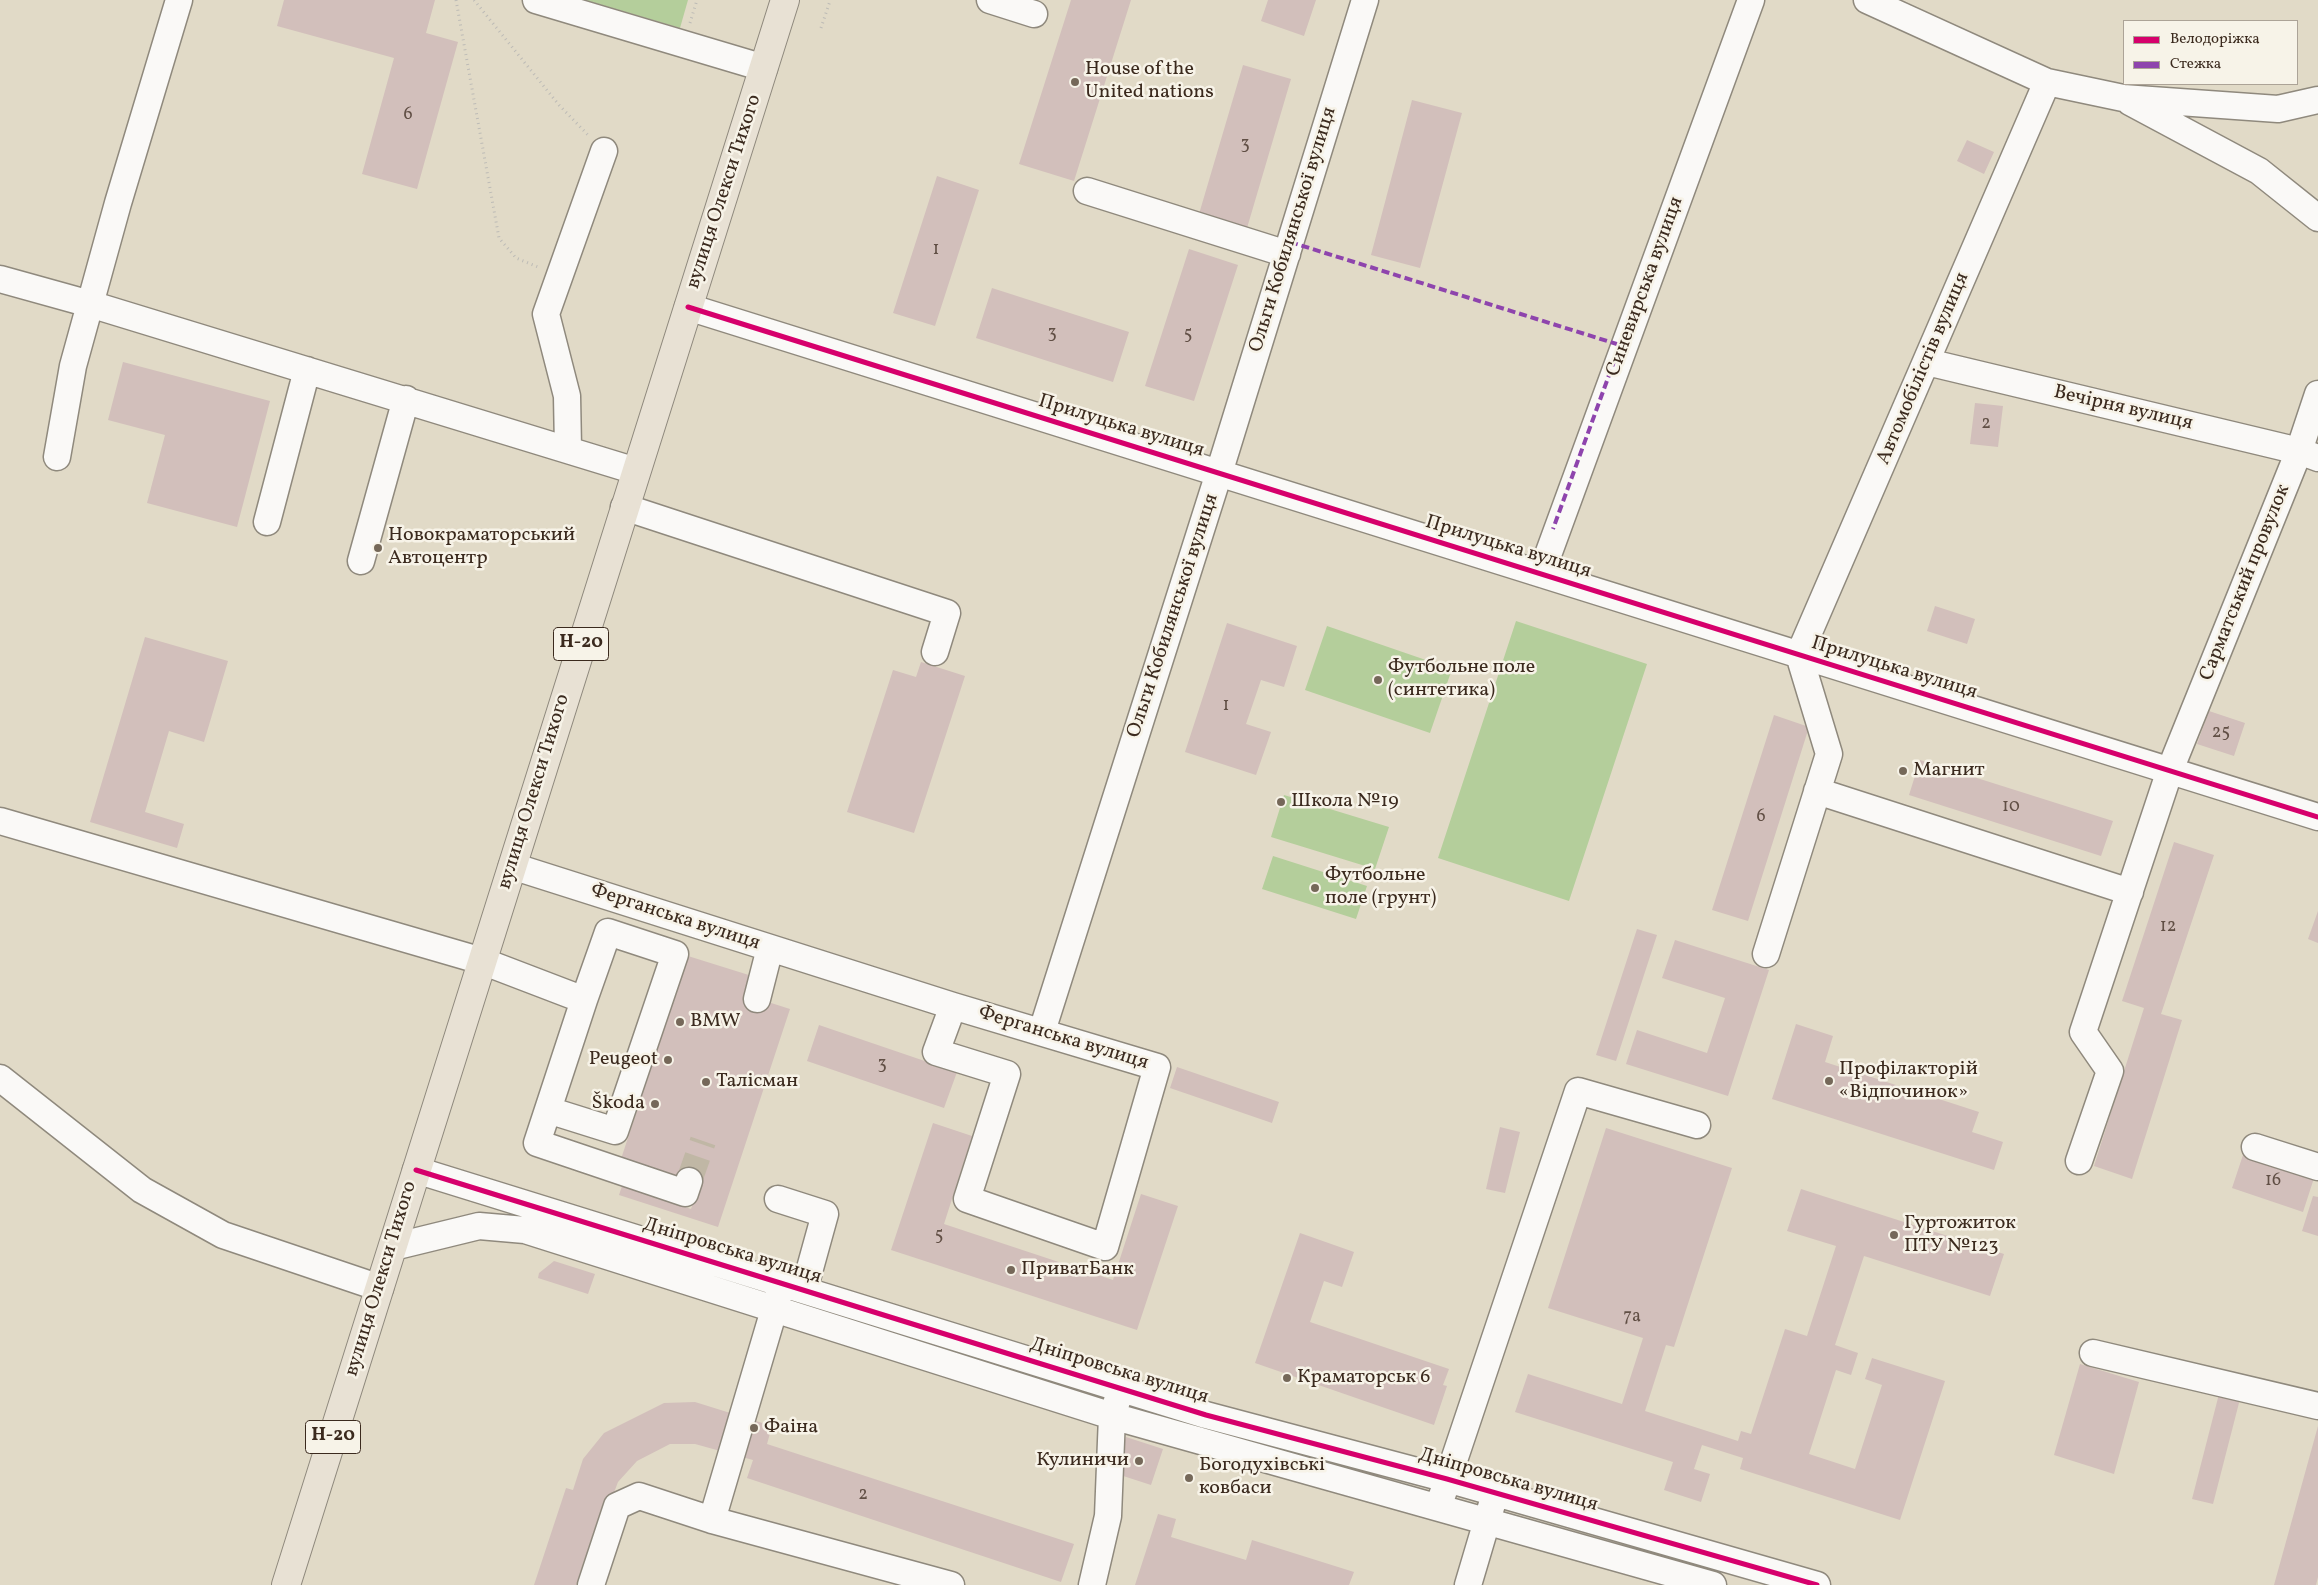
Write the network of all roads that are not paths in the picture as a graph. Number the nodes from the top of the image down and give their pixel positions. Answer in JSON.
{"nodes":[{"id":1,"x":179,"y":0,"type":"edge"},
{"id":2,"x":536,"y":0,"type":"edge"},
{"id":3,"x":785,"y":0,"type":"edge"},
{"id":4,"x":990,"y":0,"type":"edge"},
{"id":5,"x":1365,"y":0,"type":"edge"},
{"id":6,"x":1751,"y":0,"type":"edge"},
{"id":7,"x":1867,"y":0,"type":"edge"},
{"id":8,"x":1034,"y":14,"type":"dead end"},
{"id":9,"x":764,"y":68,"type":"junction"},
{"id":10,"x":2047,"y":82,"type":"junction"},
{"id":11,"x":2123,"y":98,"type":"junction"},
{"id":12,"x":2318,"y":100,"type":"edge"},
{"id":13,"x":604,"y":152,"type":"road end"},
{"id":14,"x":1087,"y":191,"type":"dead end"},
{"id":15,"x":2318,"y":218,"type":"edge"},
{"id":16,"x":1287,"y":254,"type":"junction"},
{"id":17,"x":0,"y":279,"type":"edge"},
{"id":18,"x":90,"y":304,"type":"junction"},
{"id":19,"x":688,"y":307,"type":"junction"},
{"id":20,"x":1927,"y":362,"type":"junction"},
{"id":21,"x":307,"y":370,"type":"junction"},
{"id":22,"x":2318,"y":394,"type":"edge"},
{"id":23,"x":406,"y":399,"type":"junction"},
{"id":24,"x":568,"y":448,"type":"junction"},
{"id":25,"x":2308,"y":454,"type":"edge"},
{"id":26,"x":57,"y":457,"type":"dead end"},
{"id":27,"x":636,"y":470,"type":"junction"},
{"id":28,"x":1219,"y":473,"type":"junction"},
{"id":29,"x":624,"y":507,"type":"junction"},
{"id":30,"x":267,"y":522,"type":"dead end"},
{"id":31,"x":361,"y":561,"type":"dead end"},
{"id":32,"x":1540,"y":574,"type":"junction"},
{"id":33,"x":935,"y":652,"type":"dead end"},
{"id":34,"x":1799,"y":655,"type":"junction"},
{"id":35,"x":2170,"y":770,"type":"junction"},
{"id":36,"x":1818,"y":791,"type":"junction"},
{"id":37,"x":2318,"y":817,"type":"edge"},
{"id":38,"x":0,"y":821,"type":"edge"},
{"id":39,"x":512,"y":866,"type":"junction"},
{"id":40,"x":2130,"y":892,"type":"junction"},
{"id":41,"x":770,"y":948,"type":"junction"},
{"id":42,"x":1766,"y":954,"type":"dead end"},
{"id":43,"x":482,"y":961,"type":"junction"},
{"id":44,"x":757,"y":999,"type":"dead end"},
{"id":45,"x":584,"y":1000,"type":"junction"},
{"id":46,"x":953,"y":1006,"type":"junction"},
{"id":47,"x":1042,"y":1031,"type":"junction"},
{"id":48,"x":0,"y":1078,"type":"edge"},
{"id":49,"x":548,"y":1110,"type":"junction"},
{"id":50,"x":1698,"y":1126,"type":"dead end"},
{"id":51,"x":2255,"y":1147,"type":"dead end"},
{"id":52,"x":2079,"y":1161,"type":"dead end"},
{"id":53,"x":2318,"y":1167,"type":"edge"},
{"id":54,"x":416,"y":1170,"type":"junction"},
{"id":55,"x":689,"y":1181,"type":"tunnel mouth"},
{"id":56,"x":778,"y":1199,"type":"dead end"},
{"id":57,"x":392,"y":1248,"type":"junction"},
{"id":58,"x":793,"y":1287,"type":"junction"},
{"id":59,"x":380,"y":1288,"type":"junction"},
{"id":60,"x":774,"y":1309,"type":"junction"},
{"id":61,"x":2093,"y":1353,"type":"dead end"},
{"id":62,"x":1121,"y":1388,"type":"junction"},
{"id":63,"x":2318,"y":1406,"type":"edge"},
{"id":64,"x":1112,"y":1416,"type":"junction"},
{"id":65,"x":1447,"y":1479,"type":"junction"},
{"id":66,"x":1495,"y":1493,"type":"junction"},
{"id":67,"x":1438,"y":1507,"type":"junction"},
{"id":68,"x":712,"y":1520,"type":"junction"},
{"id":69,"x":1486,"y":1521,"type":"junction"},
{"id":70,"x":1644,"y":1536,"type":"junction"},
{"id":71,"x":1634,"y":1574,"type":"edge"},
{"id":72,"x":286,"y":1585,"type":"edge"},
{"id":73,"x":591,"y":1585,"type":"edge"},
{"id":74,"x":950,"y":1585,"type":"edge"},
{"id":75,"x":1092,"y":1585,"type":"edge"},
{"id":76,"x":1468,"y":1585,"type":"edge"},
{"id":77,"x":1713,"y":1585,"type":"edge"},
{"id":78,"x":1817,"y":1585,"type":"edge"}],
"edges":[{"from":1,"to":18,"type":"street"},
{"from":2,"to":9,"type":"street"},
{"from":3,"to":9,"type":"main road","name":"вулиця Олекси Тихого","number":"Н-20"},
{"from":4,"to":8,"type":"street"},
{"from":5,"to":16,"type":"street","name":"Ольги Кобилянської вулиця"},
{"from":6,"to":32,"type":"street","name":"Синевирська вулиця"},
{"from":7,"to":10,"type":"street"},
{"from":9,"to":19,"type":"main road","name":"вулиця Олекси Тихого","number":"Н-20"},
{"from":10,"to":11,"type":"street"},
{"from":10,"to":20,"type":"street","name":"Автомобілістів вулиця"},
{"from":11,"to":12,"type":"street"},
{"from":11,"to":15,"type":"street"},
{"from":13,"to":24,"type":"street"},
{"from":14,"to":16,"type":"street"},
{"from":16,"to":28,"type":"street","name":"Ольги Кобилянської вулиця"},
{"from":17,"to":18,"type":"street"},
{"from":18,"to":21,"type":"street"},
{"from":18,"to":26,"type":"street"},
{"from":19,"to":27,"type":"main road","name":"вулиця Олекси Тихого","number":"Н-20"},
{"from":19,"to":28,"type":"street","name":"Прилуцька вулиця"},
{"from":20,"to":25,"type":"street","name":"Вечірня вулиця"},
{"from":20,"to":34,"type":"street","name":"Автомобілістів вулиця"},
{"from":21,"to":23,"type":"street"},
{"from":21,"to":30,"type":"street"},
{"from":22,"to":25,"type":"street","name":"Сарматський провулок"},
{"from":23,"to":24,"type":"street"},
{"from":23,"to":31,"type":"street"},
{"from":24,"to":27,"type":"street"},
{"from":25,"to":35,"type":"street","name":"Сарматський провулок"},
{"from":27,"to":29,"type":"main road","name":"вулиця Олекси Тихого","number":"Н-20"},
{"from":28,"to":32,"type":"street","name":"Прилуцька вулиця"},
{"from":28,"to":47,"type":"street","name":"Ольги Кобилянської вулиця"},
{"from":29,"to":33,"type":"street"},
{"from":29,"to":39,"type":"main road","name":"вулиця Олекси Тихого","number":"Н-20"},
{"from":32,"to":34,"type":"street","name":"Прилуцька вулиця"},
{"from":34,"to":35,"type":"street","name":"Прилуцька вулиця"},
{"from":34,"to":36,"type":"street"},
{"from":35,"to":37,"type":"street","name":"Прилуцька вулиця"},
{"from":35,"to":40,"type":"street","name":"Сарматський провулок"},
{"from":36,"to":40,"type":"street"},
{"from":36,"to":42,"type":"street"},
{"from":38,"to":43,"type":"street"},
{"from":39,"to":41,"type":"street","name":"Ферганська вулиця"},
{"from":39,"to":43,"type":"main road","name":"вулиця Олекси Тихого","number":"Н-20"},
{"from":40,"to":52,"type":"street","name":"Сарматський провулок"},
{"from":41,"to":44,"type":"street"},
{"from":41,"to":46,"type":"street","name":"Ферганська вулиця"},
{"from":43,"to":45,"type":"street"},
{"from":43,"to":54,"type":"main road","name":"вулиця Олекси Тихого","number":"Н-20"},
{"from":45,"to":49,"type":"street"},
{"from":45,"to":49,"type":"street"},
{"from":46,"to":47,"type":"street","name":"Ферганська вулиця"},
{"from":46,"to":47,"type":"street","name":"Ферганська вулиця"},
{"from":48,"to":59,"type":"street"},
{"from":49,"to":55,"type":"street"},
{"from":50,"to":65,"type":"street"},
{"from":51,"to":53,"type":"street"},
{"from":54,"to":57,"type":"main road","name":"вулиця Олекси Тихого","number":"Н-20"},
{"from":54,"to":58,"type":"street","name":"Дніпровська вулиця"},
{"from":56,"to":58,"type":"street"},
{"from":57,"to":59,"type":"main road","name":"вулиця Олекси Тихого","number":"Н-20"},
{"from":57,"to":60,"type":"street","name":"Дніпровська вулиця"},
{"from":58,"to":60,"type":"street"},
{"from":58,"to":62,"type":"street","name":"Дніпровська вулиця"},
{"from":59,"to":72,"type":"main road","name":"вулиця Олекси Тихого","number":"Н-20"},
{"from":60,"to":64,"type":"street","name":"Дніпровська вулиця"},
{"from":60,"to":68,"type":"street"},
{"from":61,"to":63,"type":"street"},
{"from":62,"to":64,"type":"street"},
{"from":62,"to":65,"type":"street","name":"Дніпровська вулиця"},
{"from":64,"to":67,"type":"street","name":"Дніпровська вулиця"},
{"from":64,"to":75,"type":"street"},
{"from":65,"to":66,"type":"street","name":"Дніпровська вулиця"},
{"from":65,"to":67,"type":"street"},
{"from":66,"to":69,"type":"street"},
{"from":66,"to":70,"type":"street","name":"Дніпровська вулиця"},
{"from":67,"to":69,"type":"street","name":"Дніпровська вулиця"},
{"from":68,"to":73,"type":"street"},
{"from":68,"to":74,"type":"street"},
{"from":69,"to":71,"type":"street","name":"Дніпровська вулиця"},
{"from":69,"to":76,"type":"street"},
{"from":70,"to":71,"type":"street"},
{"from":70,"to":78,"type":"street","name":"Дніпровська вулиця"},
{"from":71,"to":77,"type":"street","name":"Дніпровська вулиця"}]}
